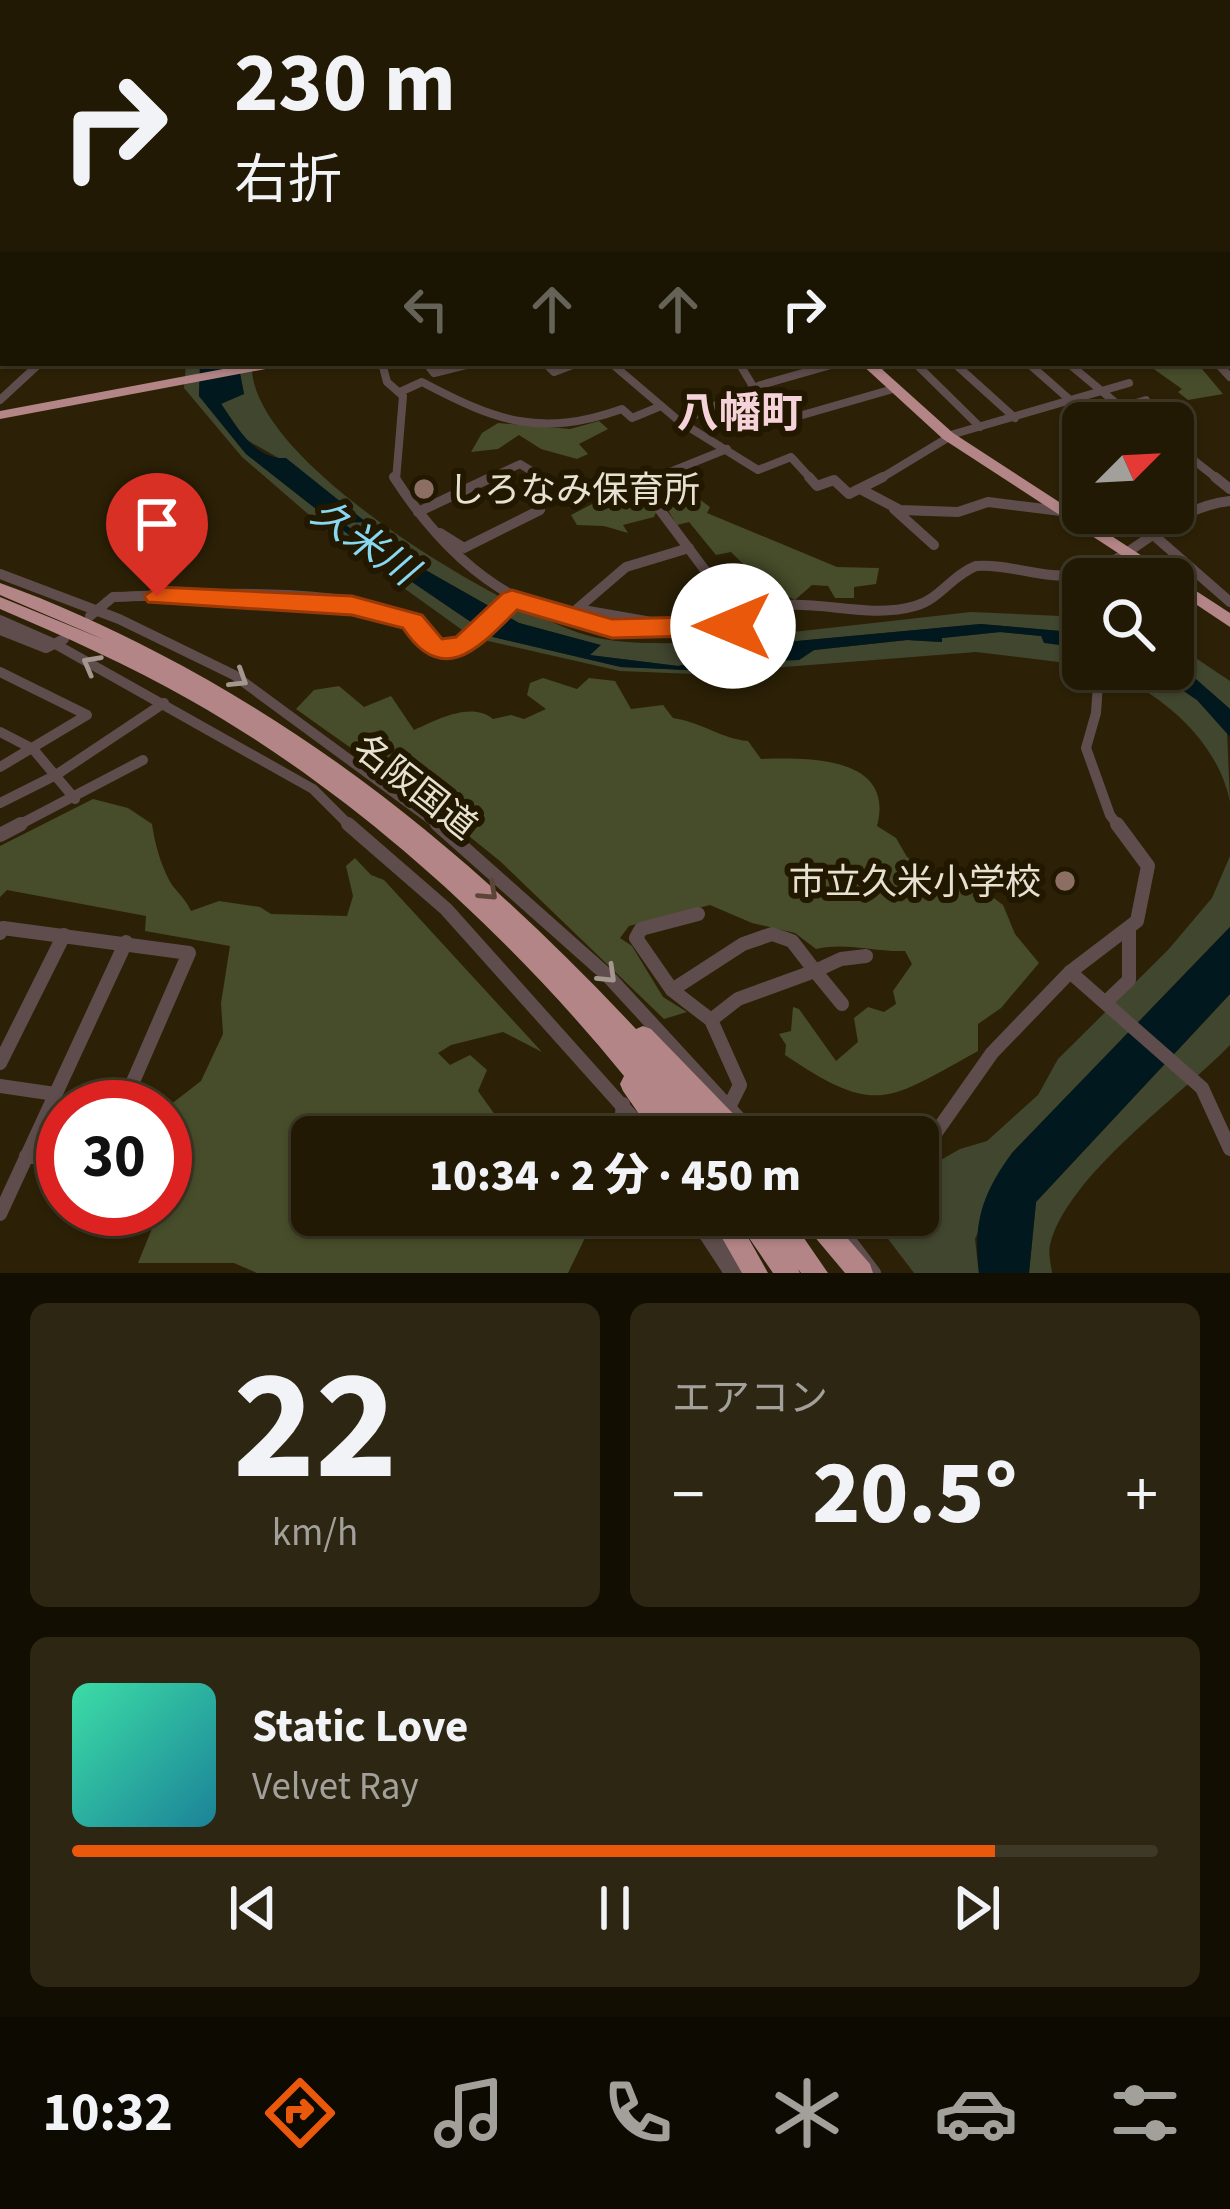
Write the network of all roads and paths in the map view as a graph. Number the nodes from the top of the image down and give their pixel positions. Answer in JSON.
{"nodes":[{"id":1,"x":37,"y":366,"type":"edge"},
{"id":2,"x":259,"y":366,"type":"edge"},
{"id":3,"x":383,"y":366,"type":"edge"},
{"id":4,"x":428,"y":366,"type":"edge"},
{"id":5,"x":462,"y":366,"type":"edge"},
{"id":6,"x":614,"y":366,"type":"edge"},
{"id":7,"x":741,"y":366,"type":"edge"},
{"id":8,"x":828,"y":366,"type":"edge"},
{"id":9,"x":869,"y":366,"type":"edge"},
{"id":10,"x":917,"y":366,"type":"edge"},
{"id":11,"x":957,"y":366,"type":"edge"},
{"id":12,"x":1031,"y":366,"type":"edge"},
{"id":13,"x":1072,"y":366,"type":"edge"},
{"id":14,"x":1129,"y":383,"type":"dead end"},
{"id":15,"x":754,"y":388,"type":"junction"},
{"id":16,"x":893,"y":388,"type":"junction"},
{"id":17,"x":1101,"y":391,"type":"junction"},
{"id":18,"x":400,"y":392,"type":"junction"},
{"id":19,"x":0,"y":400,"type":"edge"},
{"id":20,"x":1068,"y":400,"type":"junction"},
{"id":21,"x":1146,"y":400,"type":"dead end"},
{"id":22,"x":1115,"y":402,"type":"edge"},
{"id":23,"x":1139,"y":402,"type":"edge"},
{"id":24,"x":661,"y":406,"type":"junction"},
{"id":25,"x":8,"y":413,"type":"edge"},
{"id":26,"x":1015,"y":418,"type":"junction"},
{"id":27,"x":684,"y":420,"type":"junction"},
{"id":28,"x":980,"y":427,"type":"junction"},
{"id":29,"x":948,"y":436,"type":"junction"},
{"id":30,"x":727,"y":449,"type":"junction"},
{"id":31,"x":1194,"y":464,"type":"edge"},
{"id":32,"x":543,"y":478,"type":"dead end"},
{"id":33,"x":862,"y":490,"type":"junction"},
{"id":34,"x":1227,"y":496,"type":"edge"},
{"id":35,"x":1062,"y":508,"type":"edge"},
{"id":36,"x":894,"y":509,"type":"junction"},
{"id":37,"x":539,"y":510,"type":"dead end"},
{"id":38,"x":1062,"y":511,"type":"edge"},
{"id":39,"x":1194,"y":511,"type":"edge"},
{"id":40,"x":418,"y":512,"type":"junction"},
{"id":41,"x":437,"y":532,"type":"junction"},
{"id":42,"x":1102,"y":534,"type":"edge"},
{"id":43,"x":1147,"y":534,"type":"edge"},
{"id":44,"x":1153,"y":534,"type":"edge"},
{"id":45,"x":934,"y":545,"type":"dead end"},
{"id":46,"x":689,"y":548,"type":"junction"},
{"id":47,"x":1124,"y":548,"type":"junction"},
{"id":48,"x":1110,"y":558,"type":"edge"},
{"id":49,"x":1139,"y":558,"type":"edge"},
{"id":50,"x":0,"y":574,"type":"edge"},
{"id":51,"x":1062,"y":574,"type":"edge"},
{"id":52,"x":0,"y":588,"type":"edge"},
{"id":53,"x":1194,"y":596,"type":"edge"},
{"id":54,"x":1230,"y":602,"type":"edge"},
{"id":55,"x":0,"y":603,"type":"edge"},
{"id":56,"x":508,"y":604,"type":"junction"},
{"id":57,"x":93,"y":612,"type":"junction"},
{"id":58,"x":0,"y":620,"type":"edge"},
{"id":59,"x":1230,"y":621,"type":"edge"},
{"id":60,"x":666,"y":625,"type":"junction"},
{"id":61,"x":735,"y":625,"type":"junction"},
{"id":62,"x":0,"y":630,"type":"edge"},
{"id":63,"x":60,"y":642,"type":"junction"},
{"id":64,"x":0,"y":672,"type":"edge"},
{"id":65,"x":746,"y":672,"type":"dead end"},
{"id":66,"x":1098,"y":690,"type":"edge"},
{"id":67,"x":164,"y":703,"type":"junction"},
{"id":68,"x":0,"y":732,"type":"edge"},
{"id":69,"x":33,"y":749,"type":"junction"},
{"id":70,"x":143,"y":760,"type":"dead end"},
{"id":71,"x":0,"y":766,"type":"edge"},
{"id":72,"x":56,"y":775,"type":"junction"},
{"id":73,"x":75,"y":799,"type":"junction"},
{"id":74,"x":0,"y":803,"type":"edge"},
{"id":75,"x":0,"y":835,"type":"edge"},
{"id":76,"x":451,"y":882,"type":"junction"},
{"id":77,"x":698,"y":914,"type":"dead end"},
{"id":78,"x":1129,"y":930,"type":"junction"},
{"id":79,"x":0,"y":933,"type":"edge"},
{"id":80,"x":64,"y":935,"type":"junction"},
{"id":81,"x":126,"y":942,"type":"junction"},
{"id":82,"x":866,"y":956,"type":"dead end"},
{"id":83,"x":814,"y":971,"type":"junction"},
{"id":84,"x":1070,"y":972,"type":"junction"},
{"id":85,"x":576,"y":975,"type":"junction"},
{"id":86,"x":672,"y":990,"type":"junction"},
{"id":87,"x":842,"y":1004,"type":"dead end"},
{"id":88,"x":1111,"y":1004,"type":"junction"},
{"id":89,"x":711,"y":1020,"type":"junction"},
{"id":90,"x":0,"y":1063,"type":"edge"},
{"id":91,"x":62,"y":1080,"type":"edge"},
{"id":92,"x":134,"y":1080,"type":"edge"},
{"id":93,"x":0,"y":1086,"type":"edge"},
{"id":94,"x":36,"y":1091,"type":"edge"},
{"id":95,"x":623,"y":1103,"type":"junction"},
{"id":96,"x":730,"y":1105,"type":"junction"},
{"id":97,"x":623,"y":1116,"type":"edge"},
{"id":98,"x":633,"y":1116,"type":"edge"},
{"id":99,"x":653,"y":1116,"type":"edge"},
{"id":100,"x":669,"y":1116,"type":"edge"},
{"id":101,"x":697,"y":1116,"type":"edge"},
{"id":102,"x":721,"y":1116,"type":"edge"},
{"id":103,"x":739,"y":1116,"type":"edge"},
{"id":104,"x":939,"y":1128,"type":"edge"},
{"id":105,"x":36,"y":1135,"type":"edge"},
{"id":106,"x":1230,"y":1149,"type":"edge"},
{"id":107,"x":26,"y":1156,"type":"junction"},
{"id":108,"x":36,"y":1157,"type":"edge"},
{"id":109,"x":0,"y":1214,"type":"edge"},
{"id":110,"x":709,"y":1236,"type":"edge"},
{"id":111,"x":715,"y":1236,"type":"edge"},
{"id":112,"x":734,"y":1236,"type":"edge"},
{"id":113,"x":761,"y":1236,"type":"edge"},
{"id":114,"x":789,"y":1236,"type":"edge"},
{"id":115,"x":829,"y":1236,"type":"edge"},
{"id":116,"x":846,"y":1236,"type":"edge"},
{"id":117,"x":735,"y":1273,"type":"edge"},
{"id":118,"x":756,"y":1273,"type":"edge"},
{"id":119,"x":788,"y":1273,"type":"edge"},
{"id":120,"x":816,"y":1273,"type":"edge"},
{"id":121,"x":861,"y":1273,"type":"edge"},
{"id":122,"x":874,"y":1273,"type":"edge"}],
"edges":[{"from":1,"to":19,"type":"street"},
{"from":2,"to":25,"type":"highway"},
{"from":3,"to":18,"type":"street"},
{"from":4,"to":5,"type":"street"},
{"from":6,"to":24,"type":"street"},
{"from":7,"to":15,"type":"street"},
{"from":8,"to":15,"type":"street"},
{"from":9,"to":16,"type":"highway"},
{"from":10,"to":28,"type":"street"},
{"from":11,"to":26,"type":"street"},
{"from":12,"to":20,"type":"street"},
{"from":13,"to":17,"type":"street"},
{"from":14,"to":17,"type":"street"},
{"from":15,"to":16,"type":"street"},
{"from":15,"to":27,"type":"street"},
{"from":16,"to":29,"type":"highway"},
{"from":17,"to":20,"type":"street"},
{"from":17,"to":22,"type":"street"},
{"from":18,"to":24,"type":"street"},
{"from":18,"to":40,"type":"street"},
{"from":19,"to":25,"type":"street"},
{"from":20,"to":26,"type":"street"},
{"from":21,"to":23,"type":"street"},
{"from":24,"to":27,"type":"street"},
{"from":26,"to":28,"type":"street"},
{"from":27,"to":30,"type":"street"},
{"from":28,"to":29,"type":"street"},
{"from":29,"to":33,"type":"street"},
{"from":29,"to":35,"type":"highway"},
{"from":30,"to":33,"type":"street"},
{"from":30,"to":46,"type":"street"},
{"from":31,"to":34,"type":"street"},
{"from":32,"to":40,"type":"street"},
{"from":33,"to":36,"type":"street"},
{"from":34,"to":39,"type":"street"},
{"from":36,"to":38,"type":"street"},
{"from":36,"to":45,"type":"street"},
{"from":37,"to":41,"type":"street"},
{"from":40,"to":41,"type":"street"},
{"from":41,"to":56,"type":"street"},
{"from":42,"to":47,"type":"highway"},
{"from":43,"to":47,"type":"street"},
{"from":44,"to":54,"type":"street"},
{"from":46,"to":60,"type":"street"},
{"from":46,"to":61,"type":"street"},
{"from":47,"to":48,"type":"street"},
{"from":47,"to":49,"type":"highway"},
{"from":50,"to":57,"type":"street"},
{"from":51,"to":61,"type":"street"},
{"from":52,"to":85,"type":"highway","name":"名阪国道","one_way":true},
{"from":53,"to":59,"type":"highway"},
{"from":55,"to":76,"type":"highway","name":"名阪国道"},
{"from":56,"to":57,"type":"street"},
{"from":56,"to":60,"type":"street"},
{"from":57,"to":96,"type":"street","one_way":true},
{"from":58,"to":63,"type":"street"},
{"from":60,"to":61,"type":"street"},
{"from":61,"to":65,"type":"street"},
{"from":62,"to":63,"type":"street"},
{"from":67,"to":63,"type":"street","one_way":true},
{"from":64,"to":69,"type":"street"},
{"from":66,"to":78,"type":"street"},
{"from":67,"to":72,"type":"street"},
{"from":67,"to":95,"type":"street"},
{"from":68,"to":69,"type":"street"},
{"from":69,"to":71,"type":"street"},
{"from":69,"to":72,"type":"street"},
{"from":70,"to":73,"type":"street"},
{"from":72,"to":73,"type":"street"},
{"from":72,"to":74,"type":"street"},
{"from":73,"to":75,"type":"street"},
{"from":76,"to":99,"type":"highway"},
{"from":76,"to":100,"type":"highway","name":"名阪国道"},
{"from":77,"to":86,"type":"street"},
{"from":78,"to":84,"type":"street"},
{"from":78,"to":88,"type":"street"},
{"from":79,"to":80,"type":"street"},
{"from":80,"to":81,"type":"street"},
{"from":80,"to":90,"type":"street"},
{"from":81,"to":91,"type":"street"},
{"from":81,"to":92,"type":"street"},
{"from":82,"to":83,"type":"street"},
{"from":83,"to":86,"type":"street"},
{"from":83,"to":87,"type":"street"},
{"from":83,"to":89,"type":"street"},
{"from":84,"to":88,"type":"street"},
{"from":84,"to":104,"type":"street"},
{"from":85,"to":101,"type":"highway","name":"名阪国道"},
{"from":85,"to":102,"type":"highway"},
{"from":86,"to":89,"type":"street"},
{"from":88,"to":106,"type":"street"},
{"from":89,"to":96,"type":"street"},
{"from":93,"to":94,"type":"street"},
{"from":95,"to":97,"type":"street"},
{"from":95,"to":98,"type":"street"},
{"from":96,"to":103,"type":"street"},
{"from":105,"to":107,"type":"street"},
{"from":107,"to":108,"type":"street"},
{"from":107,"to":109,"type":"street"},
{"from":110,"to":117,"type":"street"},
{"from":111,"to":117,"type":"street"},
{"from":112,"to":118,"type":"highway"},
{"from":113,"to":119,"type":"highway"},
{"from":114,"to":120,"type":"highway"},
{"from":115,"to":121,"type":"highway"},
{"from":116,"to":122,"type":"street"}]}
